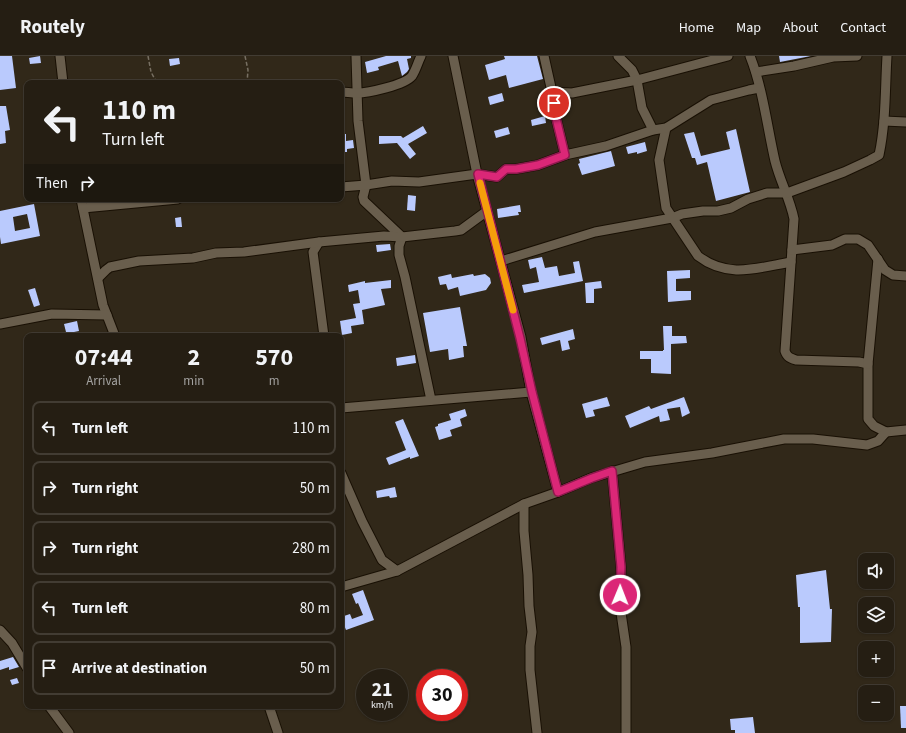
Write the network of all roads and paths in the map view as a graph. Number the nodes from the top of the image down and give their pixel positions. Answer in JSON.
{"nodes":[{"id":1,"x":60,"y":56,"type":"edge"},
{"id":2,"x":148,"y":56,"type":"edge"},
{"id":3,"x":245,"y":56,"type":"edge"},
{"id":4,"x":356,"y":56,"type":"edge"},
{"id":5,"x":421,"y":56,"type":"edge"},
{"id":6,"x":453,"y":56,"type":"edge"},
{"id":7,"x":544,"y":56,"type":"edge"},
{"id":8,"x":618,"y":56,"type":"edge"},
{"id":9,"x":728,"y":56,"type":"edge"},
{"id":10,"x":750,"y":56,"type":"edge"},
{"id":11,"x":837,"y":56,"type":"edge"},
{"id":12,"x":857,"y":56,"type":"edge"},
{"id":13,"x":887,"y":56,"type":"edge"},
{"id":14,"x":756,"y":72,"type":"junction"},
{"id":15,"x":63,"y":80,"type":"edge"},
{"id":16,"x":155,"y":80,"type":"edge"},
{"id":17,"x":247,"y":80,"type":"edge"},
{"id":18,"x":637,"y":80,"type":"junction"},
{"id":19,"x":759,"y":88,"type":"junction"},
{"id":20,"x":344,"y":92,"type":"edge"},
{"id":21,"x":552,"y":92,"type":"junction"},
{"id":22,"x":358,"y":93,"type":"junction"},
{"id":23,"x":884,"y":121,"type":"junction"},
{"id":24,"x":906,"y":122,"type":"edge"},
{"id":25,"x":666,"y":128,"type":"junction"},
{"id":26,"x":653,"y":130,"type":"junction"},
{"id":27,"x":565,"y":155,"type":"junction"},
{"id":28,"x":478,"y":174,"type":"junction"},
{"id":29,"x":366,"y":185,"type":"junction"},
{"id":30,"x":344,"y":187,"type":"edge"},
{"id":31,"x":786,"y":193,"type":"junction"},
{"id":32,"x":106,"y":202,"type":"edge"},
{"id":33,"x":82,"y":203,"type":"edge"},
{"id":34,"x":487,"y":211,"type":"junction"},
{"id":35,"x":672,"y":218,"type":"junction"},
{"id":36,"x":402,"y":236,"type":"junction"},
{"id":37,"x":319,"y":242,"type":"junction"},
{"id":38,"x":792,"y":250,"type":"junction"},
{"id":39,"x":878,"y":259,"type":"junction"},
{"id":40,"x":501,"y":261,"type":"junction"},
{"id":41,"x":791,"y":262,"type":"junction"},
{"id":42,"x":906,"y":276,"type":"edge"},
{"id":43,"x":98,"y":278,"type":"junction"},
{"id":44,"x":107,"y":315,"type":"junction"},
{"id":45,"x":0,"y":324,"type":"edge"},
{"id":46,"x":114,"y":333,"type":"edge"},
{"id":47,"x":324,"y":333,"type":"edge"},
{"id":48,"x":868,"y":364,"type":"junction"},
{"id":49,"x":532,"y":392,"type":"junction"},
{"id":50,"x":430,"y":400,"type":"junction"},
{"id":51,"x":344,"y":408,"type":"edge"},
{"id":52,"x":906,"y":430,"type":"edge"},
{"id":53,"x":886,"y":432,"type":"junction"},
{"id":54,"x":612,"y":471,"type":"junction"},
{"id":55,"x":344,"y":480,"type":"edge"},
{"id":56,"x":558,"y":492,"type":"junction"},
{"id":57,"x":524,"y":504,"type":"junction"},
{"id":58,"x":397,"y":570,"type":"junction"},
{"id":59,"x":344,"y":586,"type":"edge"},
{"id":60,"x":0,"y":630,"type":"edge"},
{"id":61,"x":24,"y":663,"type":"edge"},
{"id":62,"x":51,"y":709,"type":"edge"},
{"id":63,"x":270,"y":709,"type":"edge"},
{"id":64,"x":69,"y":733,"type":"edge"},
{"id":65,"x":278,"y":733,"type":"edge"},
{"id":66,"x":537,"y":733,"type":"edge"},
{"id":67,"x":626,"y":733,"type":"edge"}],
"edges":[{"from":1,"to":15,"type":"street"},
{"from":2,"to":16,"type":"path"},
{"from":3,"to":17,"type":"path"},
{"from":4,"to":22,"type":"street"},
{"from":5,"to":22,"type":"street"},
{"from":6,"to":28,"type":"street"},
{"from":7,"to":21,"type":"street"},
{"from":8,"to":18,"type":"street"},
{"from":9,"to":18,"type":"street"},
{"from":10,"to":14,"type":"street"},
{"from":11,"to":12,"type":"street"},
{"from":11,"to":14,"type":"street"},
{"from":13,"to":23,"type":"street"},
{"from":14,"to":19,"type":"street"},
{"from":18,"to":21,"type":"street"},
{"from":18,"to":26,"type":"street"},
{"from":19,"to":25,"type":"street"},
{"from":19,"to":31,"type":"street"},
{"from":20,"to":22,"type":"street"},
{"from":21,"to":27,"type":"street"},
{"from":22,"to":29,"type":"street"},
{"from":23,"to":24,"type":"street"},
{"from":23,"to":31,"type":"street"},
{"from":25,"to":26,"type":"street"},
{"from":25,"to":35,"type":"street"},
{"from":26,"to":27,"type":"street"},
{"from":27,"to":28,"type":"street"},
{"from":28,"to":29,"type":"street"},
{"from":28,"to":34,"type":"street"},
{"from":29,"to":30,"type":"street"},
{"from":29,"to":36,"type":"street"},
{"from":31,"to":35,"type":"street"},
{"from":31,"to":38,"type":"street"},
{"from":32,"to":33,"type":"street"},
{"from":33,"to":43,"type":"street"},
{"from":34,"to":36,"type":"street"},
{"from":34,"to":40,"type":"street"},
{"from":35,"to":40,"type":"street"},
{"from":35,"to":41,"type":"street"},
{"from":36,"to":37,"type":"street"},
{"from":36,"to":50,"type":"street"},
{"from":37,"to":43,"type":"street"},
{"from":37,"to":47,"type":"street"},
{"from":38,"to":39,"type":"street"},
{"from":38,"to":41,"type":"street"},
{"from":39,"to":42,"type":"street"},
{"from":39,"to":48,"type":"street"},
{"from":40,"to":49,"type":"street"},
{"from":41,"to":48,"type":"street"},
{"from":43,"to":44,"type":"street"},
{"from":44,"to":45,"type":"street"},
{"from":44,"to":46,"type":"street"},
{"from":48,"to":53,"type":"street"},
{"from":49,"to":50,"type":"street"},
{"from":49,"to":56,"type":"street"},
{"from":50,"to":51,"type":"street"},
{"from":52,"to":53,"type":"street"},
{"from":53,"to":54,"type":"street"},
{"from":54,"to":56,"type":"street"},
{"from":54,"to":67,"type":"street"},
{"from":55,"to":58,"type":"street"},
{"from":56,"to":57,"type":"street"},
{"from":57,"to":58,"type":"street"},
{"from":57,"to":66,"type":"street"},
{"from":58,"to":59,"type":"street"},
{"from":60,"to":61,"type":"street"},
{"from":62,"to":64,"type":"street"},
{"from":63,"to":65,"type":"street"}]}
